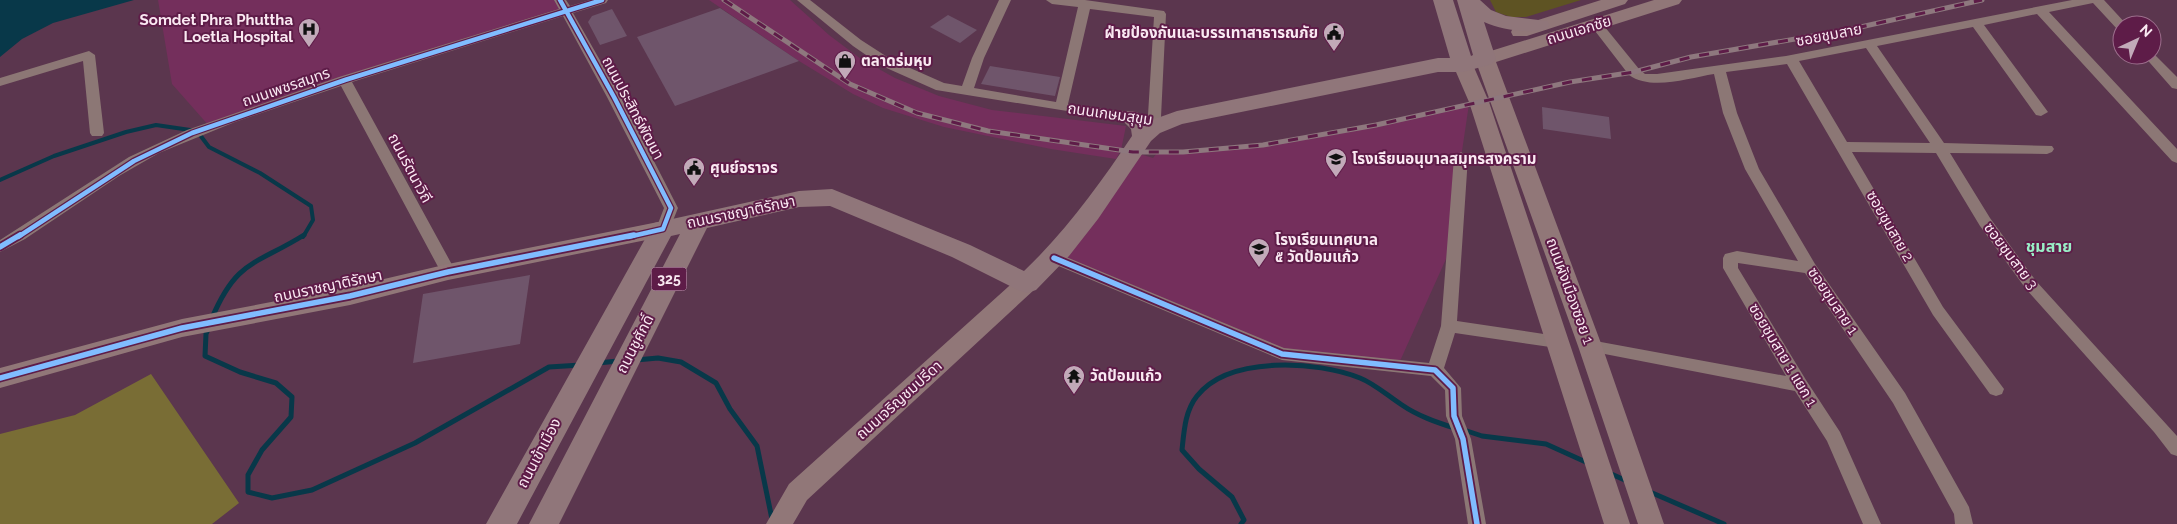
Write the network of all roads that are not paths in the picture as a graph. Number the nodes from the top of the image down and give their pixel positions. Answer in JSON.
{"nodes":[{"id":1,"x":602,"y":0,"type":"edge"},
{"id":2,"x":803,"y":0,"type":"edge"},
{"id":3,"x":1006,"y":0,"type":"edge"},
{"id":4,"x":1052,"y":0,"type":"edge"},
{"id":5,"x":1443,"y":0,"type":"edge"},
{"id":6,"x":1467,"y":0,"type":"edge"},
{"id":7,"x":1618,"y":0,"type":"edge"},
{"id":8,"x":1673,"y":0,"type":"edge"},
{"id":9,"x":2091,"y":0,"type":"edge"},
{"id":10,"x":2097,"y":0,"type":"edge"},
{"id":11,"x":1085,"y":4,"type":"junction"},
{"id":12,"x":563,"y":6,"type":"edge"},
{"id":13,"x":2040,"y":10,"type":"junction"},
{"id":14,"x":2112,"y":16,"type":"edge"},
{"id":15,"x":1976,"y":22,"type":"junction"},
{"id":16,"x":1596,"y":24,"type":"junction"},
{"id":17,"x":1540,"y":25,"type":"junction"},
{"id":18,"x":1869,"y":44,"type":"junction"},
{"id":19,"x":1482,"y":52,"type":"junction"},
{"id":20,"x":1460,"y":58,"type":"junction"},
{"id":21,"x":1791,"y":59,"type":"junction"},
{"id":22,"x":2159,"y":65,"type":"edge"},
{"id":23,"x":1719,"y":70,"type":"junction"},
{"id":24,"x":344,"y":80,"type":"junction"},
{"id":25,"x":0,"y":82,"type":"edge"},
{"id":26,"x":2177,"y":84,"type":"edge"},
{"id":27,"x":966,"y":92,"type":"junction"},
{"id":28,"x":1061,"y":107,"type":"junction"},
{"id":29,"x":2041,"y":112,"type":"dead end"},
{"id":30,"x":1148,"y":124,"type":"junction"},
{"id":31,"x":1486,"y":124,"type":"junction"},
{"id":32,"x":1510,"y":124,"type":"junction"},
{"id":33,"x":97,"y":133,"type":"dead end"},
{"id":34,"x":1844,"y":147,"type":"junction"},
{"id":35,"x":1940,"y":148,"type":"junction"},
{"id":36,"x":2047,"y":149,"type":"dead end"},
{"id":37,"x":1461,"y":158,"type":"dead end"},
{"id":38,"x":2177,"y":158,"type":"edge"},
{"id":39,"x":700,"y":220,"type":"junction"},
{"id":40,"x":662,"y":229,"type":"junction"},
{"id":41,"x":0,"y":247,"type":"edge"},
{"id":42,"x":1054,"y":258,"type":"junction"},
{"id":43,"x":1810,"y":268,"type":"junction"},
{"id":44,"x":448,"y":272,"type":"junction"},
{"id":45,"x":1027,"y":283,"type":"junction"},
{"id":46,"x":1449,"y":326,"type":"junction"},
{"id":47,"x":1557,"y":342,"type":"junction"},
{"id":48,"x":1590,"y":346,"type":"junction"},
{"id":49,"x":1435,"y":370,"type":"junction"},
{"id":50,"x":0,"y":378,"type":"edge"},
{"id":51,"x":578,"y":382,"type":"joint"},
{"id":52,"x":1800,"y":385,"type":"junction"},
{"id":53,"x":1996,"y":388,"type":"dead end"},
{"id":54,"x":2177,"y":449,"type":"edge"},
{"id":55,"x":501,"y":524,"type":"edge"},
{"id":56,"x":544,"y":524,"type":"edge"},
{"id":57,"x":779,"y":524,"type":"edge"},
{"id":58,"x":1477,"y":524,"type":"edge"},
{"id":59,"x":1617,"y":524,"type":"edge"},
{"id":60,"x":1651,"y":524,"type":"edge"},
{"id":61,"x":1872,"y":524,"type":"edge"},
{"id":62,"x":1964,"y":524,"type":"edge"}],
"edges":[{"from":1,"to":12,"type":"street","name":"ถนนเพชรสมุทร"},
{"from":2,"to":27,"type":"street","name":"ถนนเกษมสุขุม"},
{"from":3,"to":27,"type":"street"},
{"from":4,"to":11,"type":"street"},
{"from":5,"to":20,"type":"main road"},
{"from":6,"to":17,"type":"main road"},
{"from":6,"to":19,"type":"main road"},
{"from":7,"to":17,"type":"main road","name":"ถนนเอกชัย"},
{"from":8,"to":16,"type":"main road","name":"ถนนเอกชัย"},
{"from":9,"to":13,"type":"street","name":"ซอยชุมสาย"},
{"from":10,"to":14,"type":"street"},
{"from":11,"to":28,"type":"street"},
{"from":11,"to":30,"type":"street"},
{"from":12,"to":24,"type":"street","name":"ถนนเพชรสมุทร"},
{"from":12,"to":40,"type":"street","name":"ถนนประสิทธ์พัฒนา"},
{"from":13,"to":15,"type":"street","name":"ซอยชุมสาย"},
{"from":13,"to":38,"type":"street"},
{"from":15,"to":18,"type":"street","name":"ซอยชุมสาย"},
{"from":15,"to":29,"type":"street"},
{"from":16,"to":19,"type":"main road","name":"ถนนเอกชัย"},
{"from":16,"to":23,"type":"street","name":"ซอยชุมสาย"},
{"from":17,"to":19,"type":"main road","name":"ถนนเอกชัย"},
{"from":18,"to":21,"type":"street","name":"ซอยชุมสาย"},
{"from":18,"to":35,"type":"street","name":"ซอยชุมสาย 3"},
{"from":19,"to":20,"type":"main road","name":"ถนนเกษมสุขุม"},
{"from":19,"to":32,"type":"main road","name":"ถนนผังเมืองซอย 1"},
{"from":20,"to":30,"type":"main road","name":"ถนนเกษมสุขุม"},
{"from":20,"to":31,"type":"main road","name":"ถนนผังเมืองซอย 1"},
{"from":21,"to":23,"type":"street","name":"ซอยชุมสาย"},
{"from":21,"to":34,"type":"street","name":"ซอยชุมสาย 2"},
{"from":22,"to":26,"type":"street"},
{"from":23,"to":43,"type":"street","name":"ซอยชุมสาย 1"},
{"from":24,"to":41,"type":"street","name":"ถนนเพชรสมุทร"},
{"from":24,"to":44,"type":"street","name":"ถนนรัตนาวิถี"},
{"from":25,"to":33,"type":"street"},
{"from":27,"to":28,"type":"street","name":"ถนนเกษมสุขุม"},
{"from":28,"to":30,"type":"street","name":"ถนนเกษมสุขุม"},
{"from":30,"to":42,"type":"main road"},
{"from":31,"to":32,"type":"main road"},
{"from":31,"to":47,"type":"main road","name":"ถนนผังเมืองซอย 1"},
{"from":32,"to":48,"type":"main road","name":"ถนนผังเมืองซอย 1"},
{"from":34,"to":35,"type":"street"},
{"from":34,"to":53,"type":"street","name":"ซอยชุมสาย 2"},
{"from":35,"to":36,"type":"street"},
{"from":35,"to":54,"type":"street","name":"ซอยชุมสาย 3"},
{"from":37,"to":46,"type":"street"},
{"from":39,"to":40,"type":"main road","name":"ถนนราชญาติรักษา"},
{"from":39,"to":45,"type":"main road","name":"ถนนราชญาติรักษา"},
{"from":39,"to":56,"type":"main road","name":"ถนนชูศักดิ์","number":"325"},
{"from":40,"to":44,"type":"main road","name":"ถนนราชญาติรักษา"},
{"from":40,"to":51,"type":"main road","name":"ถนนชูศักดิ์","number":"325"},
{"from":42,"to":45,"type":"main road"},
{"from":42,"to":49,"type":"street"},
{"from":43,"to":52,"type":"street","name":"ซอยชุมสาย 1 แยก 1"},
{"from":43,"to":62,"type":"street","name":"ซอยชุมสาย 1"},
{"from":44,"to":50,"type":"main road","name":"ถนนราชญาติรักษา"},
{"from":45,"to":57,"type":"main road","name":"ถนนเจริญชมปรีดา"},
{"from":46,"to":47,"type":"street"},
{"from":46,"to":49,"type":"street"},
{"from":47,"to":59,"type":"main road","name":"ถนนผังเมืองซอย 1"},
{"from":48,"to":52,"type":"street"},
{"from":48,"to":60,"type":"main road","name":"ถนนผังเมืองซอย 1"},
{"from":49,"to":58,"type":"street"},
{"from":51,"to":55,"type":"main road","name":"ถนนเข้าเมือง"},
{"from":52,"to":61,"type":"street","name":"ซอยชุมสาย 1 แยก 1"}]}
